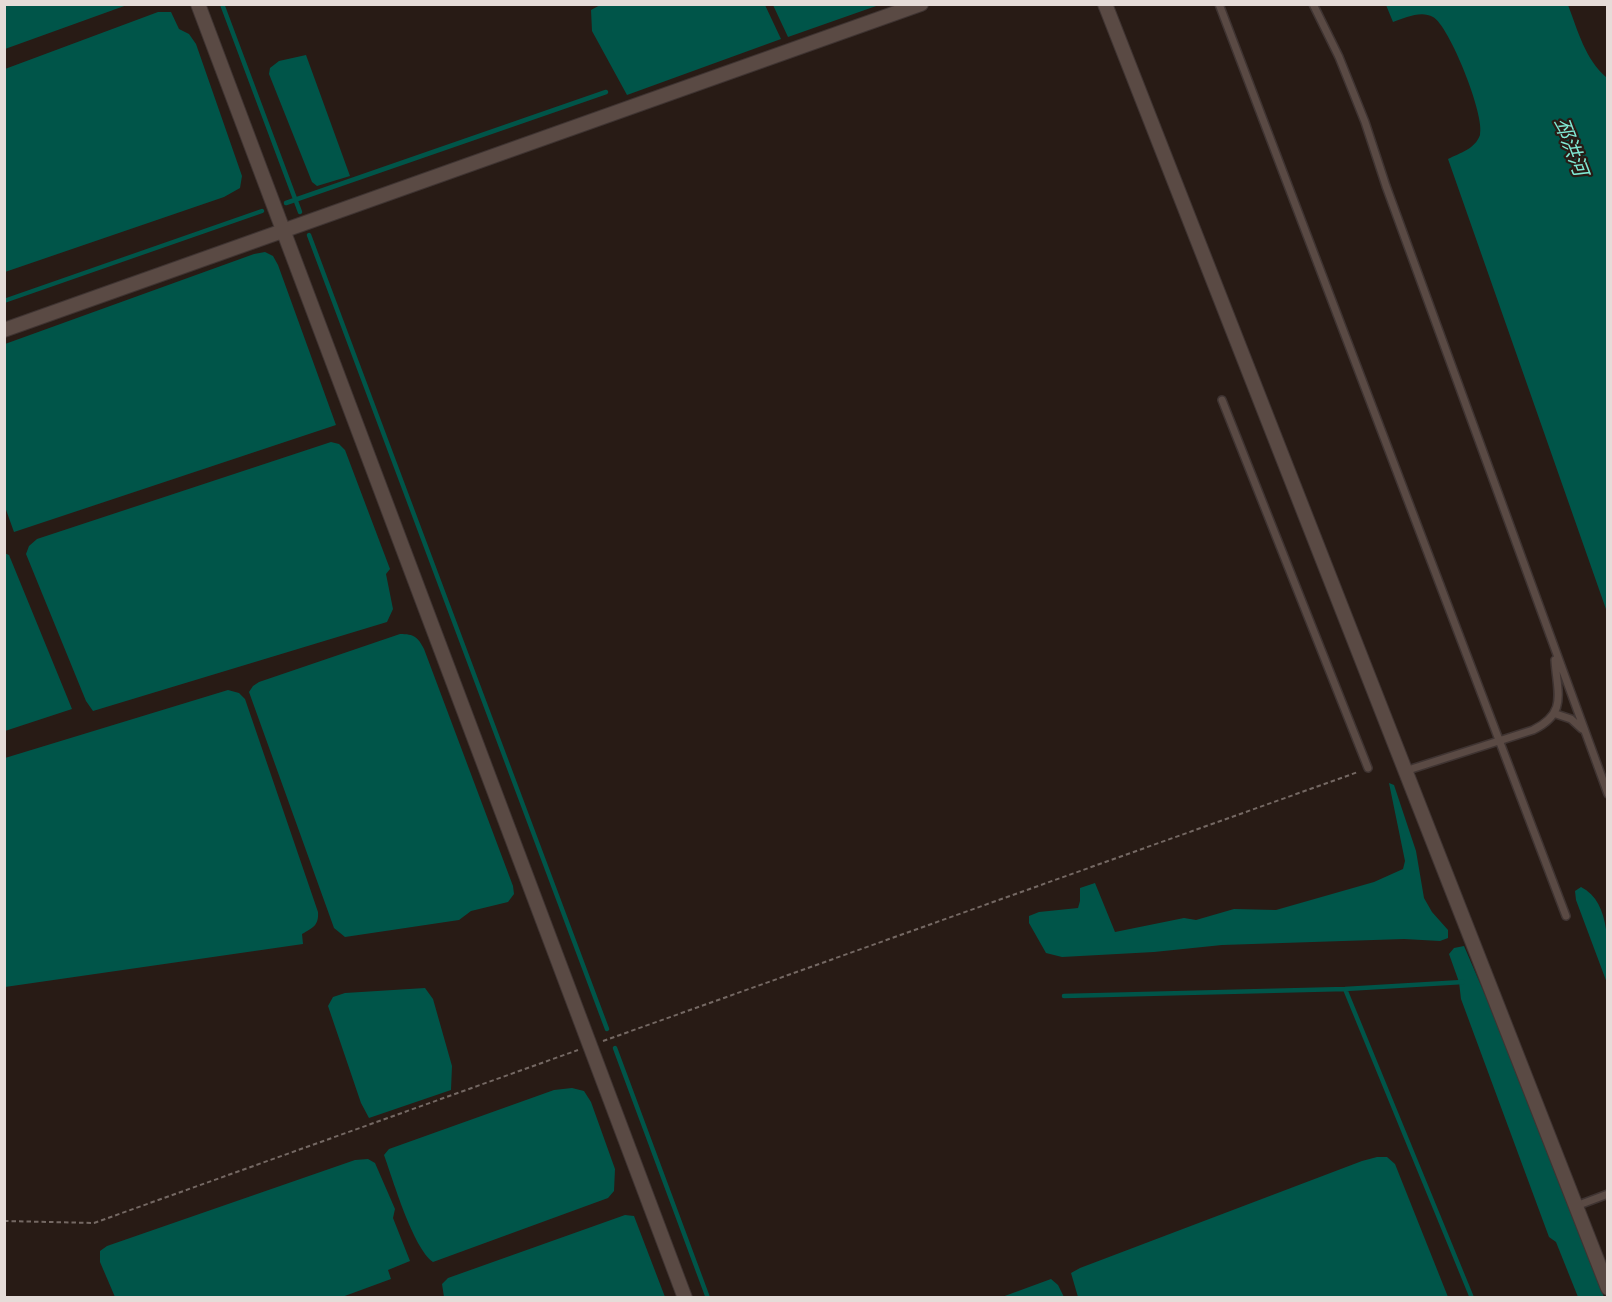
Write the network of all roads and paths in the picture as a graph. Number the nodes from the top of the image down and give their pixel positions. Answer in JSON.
{"nodes":[{"id":1,"x":198,"y":4,"type":"edge"},
{"id":2,"x":921,"y":4,"type":"edge"},
{"id":3,"x":1105,"y":4,"type":"edge"},
{"id":4,"x":1219,"y":4,"type":"edge"},
{"id":5,"x":1313,"y":4,"type":"edge"},
{"id":6,"x":283,"y":231,"type":"junction"},
{"id":7,"x":4,"y":330,"type":"edge"},
{"id":8,"x":1222,"y":400,"type":"dead end"},
{"id":9,"x":1554,"y":651,"type":"junction"},
{"id":10,"x":1556,"y":714,"type":"junction"},
{"id":11,"x":1583,"y":730,"type":"junction"},
{"id":12,"x":1498,"y":741,"type":"junction"},
{"id":13,"x":1368,"y":768,"type":"joint"},
{"id":14,"x":1405,"y":771,"type":"junction"},
{"id":15,"x":1608,"y":794,"type":"edge"},
{"id":16,"x":1566,"y":916,"type":"dead end"},
{"id":17,"x":591,"y":1046,"type":"junction"},
{"id":18,"x":1608,"y":1194,"type":"edge"},
{"id":19,"x":1576,"y":1206,"type":"junction"},
{"id":20,"x":4,"y":1221,"type":"edge"},
{"id":21,"x":1608,"y":1288,"type":"edge"},
{"id":22,"x":685,"y":1298,"type":"edge"}],
"edges":[{"from":1,"to":6,"type":"street"},
{"from":2,"to":6,"type":"street"},
{"from":3,"to":14,"type":"street"},
{"from":4,"to":12,"type":"lane"},
{"from":5,"to":9,"type":"lane"},
{"from":6,"to":7,"type":"street"},
{"from":6,"to":17,"type":"street"},
{"from":8,"to":13,"type":"lane"},
{"from":9,"to":10,"type":"lane"},
{"from":9,"to":11,"type":"lane"},
{"from":10,"to":11,"type":"lane"},
{"from":10,"to":12,"type":"lane"},
{"from":11,"to":15,"type":"lane"},
{"from":12,"to":14,"type":"lane"},
{"from":12,"to":16,"type":"lane"},
{"from":13,"to":17,"type":"path"},
{"from":14,"to":19,"type":"street"},
{"from":17,"to":20,"type":"path"},
{"from":17,"to":22,"type":"street"},
{"from":18,"to":19,"type":"lane"},
{"from":19,"to":21,"type":"street"}]}
